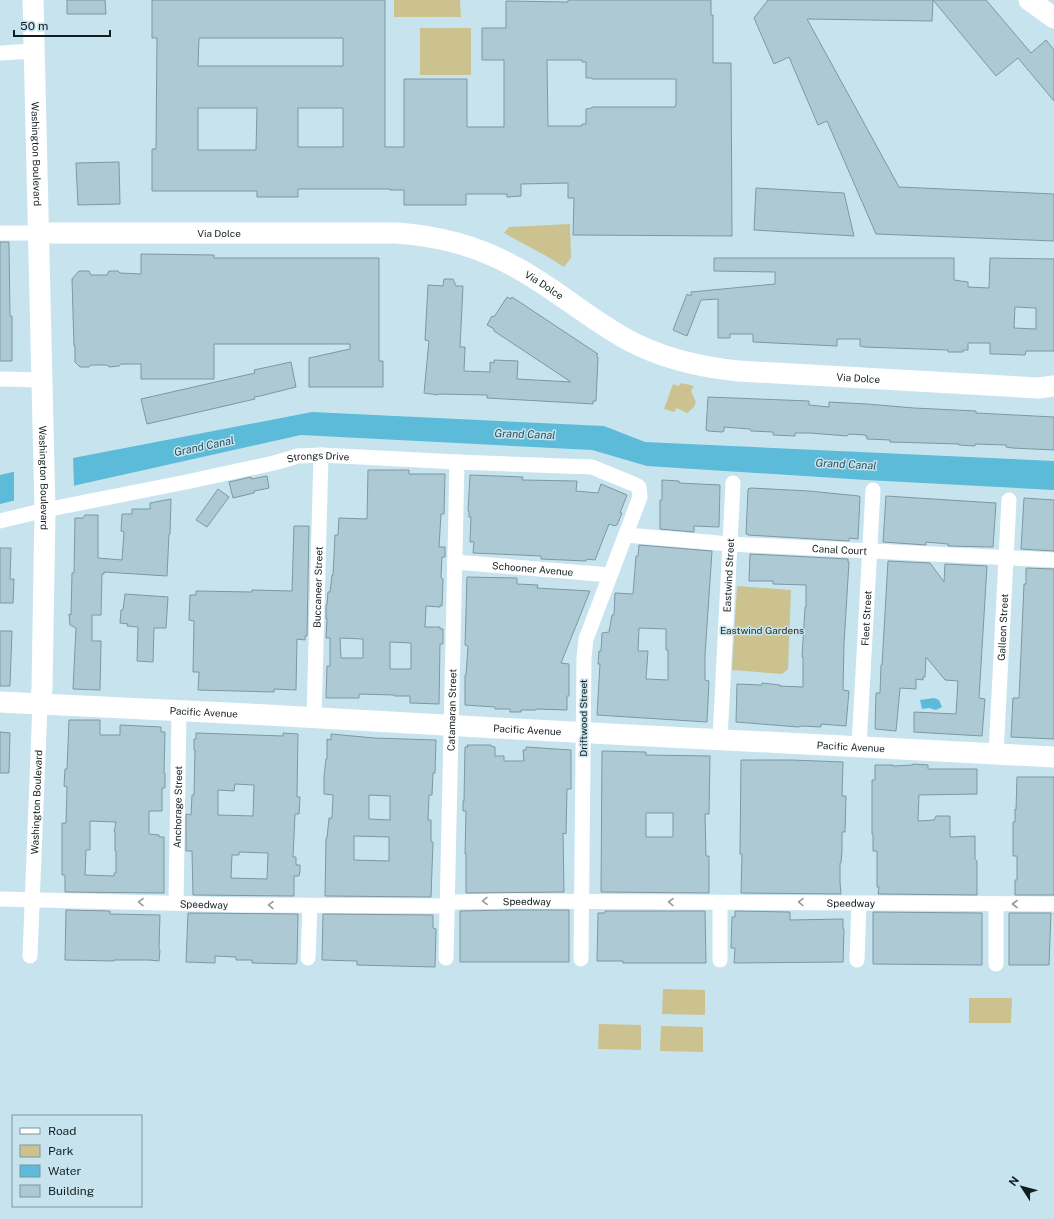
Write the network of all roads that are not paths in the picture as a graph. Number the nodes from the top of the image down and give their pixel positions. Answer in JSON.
{"nodes":[{"id":1,"x":33,"y":0,"type":"edge"},
{"id":2,"x":1029,"y":0,"type":"edge"},
{"id":3,"x":1054,"y":18,"type":"edge"},
{"id":4,"x":35,"y":51,"type":"junction"},
{"id":5,"x":0,"y":53,"type":"edge"},
{"id":6,"x":0,"y":233,"type":"edge"},
{"id":7,"x":39,"y":233,"type":"junction"},
{"id":8,"x":0,"y":379,"type":"edge"},
{"id":9,"x":42,"y":380,"type":"junction"},
{"id":10,"x":1049,"y":390,"type":"edge"},
{"id":11,"x":321,"y":455,"type":"junction"},
{"id":12,"x":457,"y":462,"type":"junction"},
{"id":13,"x":733,"y":483,"type":"dead end"},
{"id":14,"x":639,"y":487,"type":"joint"},
{"id":15,"x":873,"y":490,"type":"dead end"},
{"id":16,"x":1010,"y":500,"type":"dead end"},
{"id":17,"x":45,"y":504,"type":"junction"},
{"id":18,"x":0,"y":521,"type":"edge"},
{"id":19,"x":626,"y":535,"type":"junction"},
{"id":20,"x":730,"y":544,"type":"junction"},
{"id":21,"x":870,"y":550,"type":"junction"},
{"id":22,"x":1007,"y":557,"type":"junction"},
{"id":23,"x":1054,"y":560,"type":"edge"},
{"id":24,"x":455,"y":562,"type":"junction"},
{"id":25,"x":610,"y":575,"type":"junction"},
{"id":26,"x":0,"y":702,"type":"edge"},
{"id":27,"x":40,"y":705,"type":"junction"},
{"id":28,"x":179,"y":711,"type":"junction"},
{"id":29,"x":314,"y":718,"type":"junction"},
{"id":30,"x":452,"y":726,"type":"junction"},
{"id":31,"x":583,"y":732,"type":"junction"},
{"id":32,"x":720,"y":739,"type":"junction"},
{"id":33,"x":859,"y":746,"type":"junction"},
{"id":34,"x":996,"y":754,"type":"junction"},
{"id":35,"x":1054,"y":757,"type":"edge"},
{"id":36,"x":0,"y":899,"type":"edge"},
{"id":37,"x":32,"y":901,"type":"junction"},
{"id":38,"x":581,"y":902,"type":"junction"},
{"id":39,"x":176,"y":903,"type":"junction"},
{"id":40,"x":720,"y":903,"type":"junction"},
{"id":41,"x":858,"y":903,"type":"junction"},
{"id":42,"x":996,"y":904,"type":"junction"},
{"id":43,"x":1054,"y":904,"type":"edge"},
{"id":44,"x":310,"y":906,"type":"junction"},
{"id":45,"x":447,"y":906,"type":"junction"},
{"id":46,"x":30,"y":956,"type":"dead end"},
{"id":47,"x":308,"y":958,"type":"dead end"},
{"id":48,"x":446,"y":958,"type":"dead end"},
{"id":49,"x":581,"y":959,"type":"dead end"},
{"id":50,"x":720,"y":960,"type":"dead end"},
{"id":51,"x":857,"y":960,"type":"dead end"},
{"id":52,"x":996,"y":964,"type":"dead end"}],
"edges":[{"from":1,"to":4,"type":"street","name":"Washington Boulevard"},
{"from":2,"to":3,"type":"street"},
{"from":4,"to":5,"type":"street"},
{"from":4,"to":7,"type":"street","name":"Washington Boulevard"},
{"from":6,"to":7,"type":"street"},
{"from":7,"to":9,"type":"street","name":"Washington Boulevard"},
{"from":7,"to":10,"type":"street","name":"Via Dolce"},
{"from":8,"to":9,"type":"street"},
{"from":9,"to":17,"type":"street","name":"Washington Boulevard"},
{"from":11,"to":12,"type":"street","name":"Strongs Drive"},
{"from":11,"to":17,"type":"street","name":"Strongs Drive"},
{"from":11,"to":29,"type":"street","name":"Buccaneer Street"},
{"from":12,"to":14,"type":"street","name":"Strongs Drive"},
{"from":12,"to":24,"type":"street","name":"Catamaran Street"},
{"from":13,"to":20,"type":"street","name":"Eastwind Street"},
{"from":14,"to":19,"type":"street","name":"Driftwood Street"},
{"from":15,"to":21,"type":"street","name":"Fleet Street"},
{"from":16,"to":22,"type":"street","name":"Galleon Street"},
{"from":17,"to":18,"type":"street","name":"Strongs Drive"},
{"from":17,"to":27,"type":"street","name":"Washington Boulevard"},
{"from":19,"to":20,"type":"street","name":"Canal Court"},
{"from":19,"to":25,"type":"street","name":"Driftwood Street"},
{"from":20,"to":21,"type":"street","name":"Canal Court"},
{"from":20,"to":32,"type":"street","name":"Eastwind Street"},
{"from":21,"to":22,"type":"street","name":"Canal Court"},
{"from":21,"to":33,"type":"street","name":"Fleet Street"},
{"from":22,"to":23,"type":"street","name":"Canal Court"},
{"from":22,"to":34,"type":"street","name":"Galleon Street"},
{"from":24,"to":25,"type":"street","name":"Schooner Avenue"},
{"from":24,"to":30,"type":"street","name":"Catamaran Street"},
{"from":25,"to":31,"type":"street","name":"Driftwood Street"},
{"from":26,"to":27,"type":"street","name":"Pacific Avenue"},
{"from":27,"to":28,"type":"street","name":"Pacific Avenue"},
{"from":27,"to":37,"type":"street","name":"Washington Boulevard"},
{"from":28,"to":29,"type":"street","name":"Pacific Avenue"},
{"from":28,"to":39,"type":"street","name":"Anchorage Street"},
{"from":29,"to":30,"type":"street","name":"Pacific Avenue"},
{"from":30,"to":31,"type":"street","name":"Pacific Avenue"},
{"from":30,"to":45,"type":"street","name":"Catamaran Street"},
{"from":31,"to":32,"type":"street","name":"Pacific Avenue"},
{"from":31,"to":38,"type":"street","name":"Driftwood Street"},
{"from":32,"to":33,"type":"street","name":"Pacific Avenue"},
{"from":33,"to":34,"type":"street","name":"Pacific Avenue"},
{"from":34,"to":35,"type":"street","name":"Pacific Avenue"},
{"from":36,"to":37,"type":"street","name":"Speedway"},
{"from":39,"to":37,"type":"street","name":"Speedway","one_way":true},
{"from":37,"to":46,"type":"street","name":"Washington Boulevard"},
{"from":40,"to":38,"type":"street","name":"Speedway","one_way":true},
{"from":38,"to":45,"type":"street","name":"Speedway","one_way":true},
{"from":38,"to":49,"type":"street","name":"Driftwood Street"},
{"from":44,"to":39,"type":"street","name":"Speedway","one_way":true},
{"from":41,"to":40,"type":"street","name":"Speedway","one_way":true},
{"from":40,"to":50,"type":"street"},
{"from":41,"to":42,"type":"street","name":"Speedway"},
{"from":41,"to":51,"type":"street"},
{"from":43,"to":42,"type":"street","name":"Speedway","one_way":true},
{"from":42,"to":52,"type":"street"},
{"from":44,"to":45,"type":"street","name":"Speedway"},
{"from":44,"to":47,"type":"street"},
{"from":45,"to":48,"type":"street","name":"Catamaran Street"}]}
